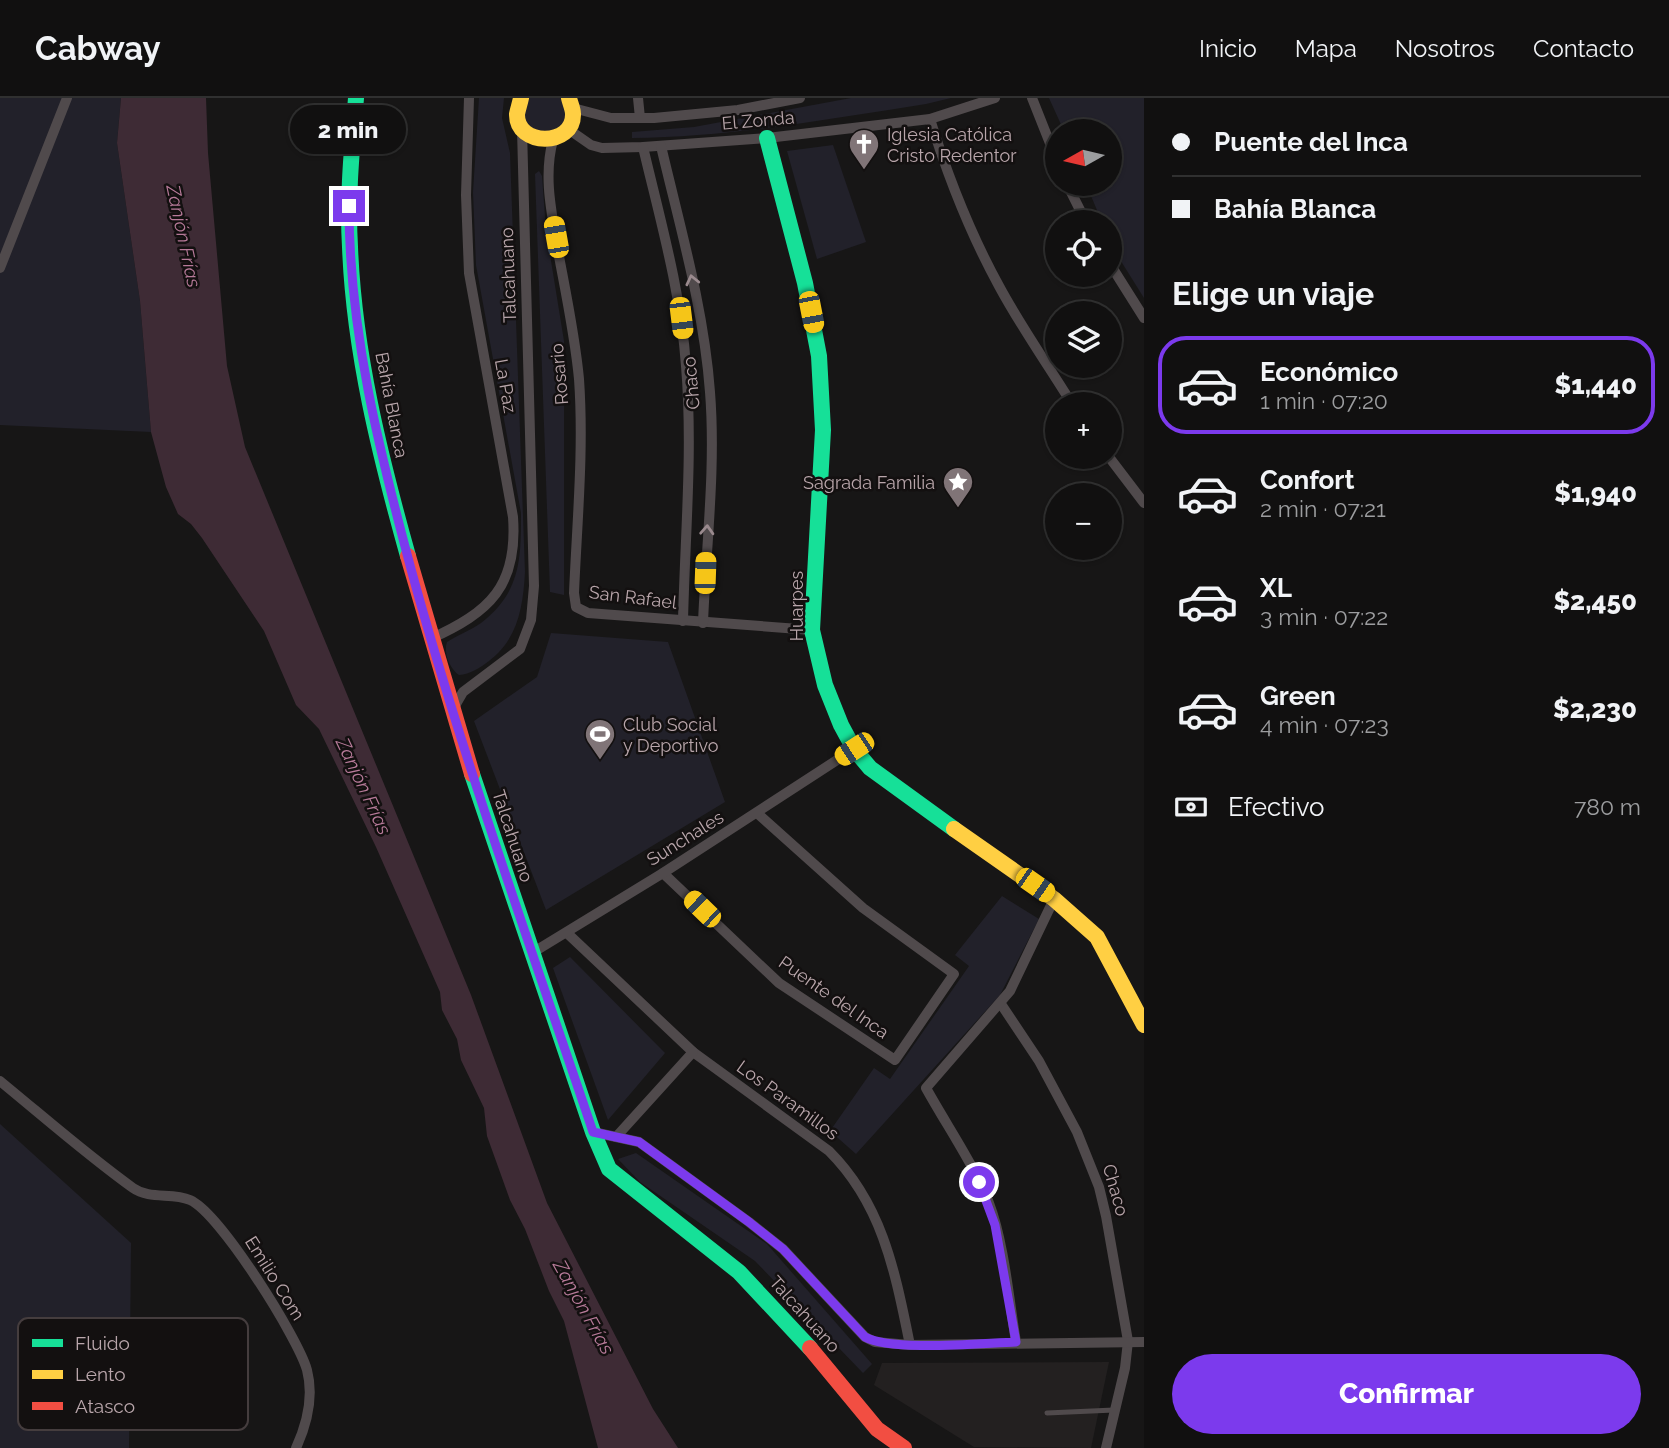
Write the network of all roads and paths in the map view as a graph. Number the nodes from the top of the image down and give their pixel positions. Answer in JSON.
{"nodes":[{"id":1,"x":67,"y":98,"type":"edge"},
{"id":2,"x":356,"y":98,"type":"edge"},
{"id":3,"x":470,"y":98,"type":"edge"},
{"id":4,"x":520,"y":98,"type":"edge"},
{"id":5,"x":638,"y":98,"type":"edge"},
{"id":6,"x":800,"y":98,"type":"edge"},
{"id":7,"x":995,"y":98,"type":"edge"},
{"id":8,"x":1032,"y":98,"type":"edge"},
{"id":9,"x":756,"y":102,"type":"edge"},
{"id":10,"x":571,"y":103,"type":"edge"},
{"id":11,"x":640,"y":118,"type":"junction"},
{"id":12,"x":930,"y":119,"type":"junction"},
{"id":13,"x":522,"y":129,"type":"junction"},
{"id":14,"x":568,"y":129,"type":"junction"},
{"id":15,"x":1045,"y":131,"type":"edge"},
{"id":16,"x":767,"y":138,"type":"junction"},
{"id":17,"x":553,"y":140,"type":"junction"},
{"id":18,"x":661,"y":146,"type":"junction"},
{"id":19,"x":643,"y":147,"type":"junction"},
{"id":20,"x":0,"y":268,"type":"edge"},
{"id":21,"x":1122,"y":283,"type":"edge"},
{"id":22,"x":1144,"y":318,"type":"edge"},
{"id":23,"x":1065,"y":392,"type":"edge"},
{"id":24,"x":1118,"y":469,"type":"edge"},
{"id":25,"x":1144,"y":503,"type":"edge"},
{"id":26,"x":576,"y":607,"type":"joint"},
{"id":27,"x":682,"y":621,"type":"junction"},
{"id":28,"x":703,"y":622,"type":"junction"},
{"id":29,"x":812,"y":631,"type":"junction"},
{"id":30,"x":430,"y":639,"type":"junction"},
{"id":31,"x":452,"y":711,"type":"junction"},
{"id":32,"x":854,"y":749,"type":"junction"},
{"id":33,"x":757,"y":813,"type":"junction"},
{"id":34,"x":663,"y":873,"type":"junction"},
{"id":35,"x":1054,"y":899,"type":"junction"},
{"id":36,"x":567,"y":933,"type":"junction"},
{"id":37,"x":532,"y":953,"type":"junction"},
{"id":38,"x":1001,"y":1004,"type":"junction"},
{"id":39,"x":1144,"y":1025,"type":"edge"},
{"id":40,"x":693,"y":1052,"type":"junction"},
{"id":41,"x":0,"y":1081,"type":"edge"},
{"id":42,"x":593,"y":1132,"type":"junction"},
{"id":43,"x":617,"y":1138,"type":"junction"},
{"id":44,"x":1128,"y":1341,"type":"junction"},
{"id":45,"x":1016,"y":1342,"type":"junction"},
{"id":46,"x":1144,"y":1342,"type":"edge"},
{"id":47,"x":910,"y":1345,"type":"junction"},
{"id":48,"x":1116,"y":1410,"type":"junction"},
{"id":49,"x":1047,"y":1413,"type":"dead end"},
{"id":50,"x":296,"y":1448,"type":"edge"},
{"id":51,"x":904,"y":1448,"type":"edge"},
{"id":52,"x":1106,"y":1448,"type":"edge"}],
"edges":[{"from":1,"to":20,"type":"street"},
{"from":2,"to":30,"type":"street","name":"Bahía Blanca"},
{"from":3,"to":30,"type":"street","name":"La Paz"},
{"from":4,"to":13,"type":"street"},
{"from":5,"to":11,"type":"street"},
{"from":6,"to":9,"type":"street","name":"El Zonda"},
{"from":7,"to":12,"type":"street","name":"El Zonda"},
{"from":8,"to":15,"type":"street"},
{"from":9,"to":11,"type":"street","name":"El Zonda"},
{"from":10,"to":11,"type":"street","name":"El Zonda"},
{"from":10,"to":14,"type":"street"},
{"from":12,"to":16,"type":"street","name":"El Zonda"},
{"from":12,"to":23,"type":"street"},
{"from":13,"to":17,"type":"street"},
{"from":13,"to":31,"type":"street","name":"Talcahuano"},
{"from":14,"to":17,"type":"street"},
{"from":14,"to":19,"type":"street","name":"El Zonda"},
{"from":16,"to":18,"type":"street","name":"El Zonda"},
{"from":16,"to":29,"type":"street","name":"Huarpes"},
{"from":17,"to":26,"type":"street","name":"Rosario"},
{"from":18,"to":19,"type":"street","name":"El Zonda"},
{"from":28,"to":18,"type":"street","name":"Chaco","one_way":true},
{"from":19,"to":27,"type":"street","name":"Chaco"},
{"from":21,"to":22,"type":"street"},
{"from":24,"to":25,"type":"street"},
{"from":26,"to":27,"type":"street","name":"San Rafael"},
{"from":27,"to":28,"type":"street","name":"San Rafael"},
{"from":28,"to":29,"type":"street","name":"San Rafael"},
{"from":29,"to":32,"type":"street","name":"Huarpes"},
{"from":30,"to":31,"type":"street","name":"Bahía Blanca"},
{"from":31,"to":37,"type":"street","name":"Talcahuano"},
{"from":32,"to":33,"type":"street","name":"Sunchales"},
{"from":32,"to":35,"type":"street","name":"Huarpes"},
{"from":33,"to":34,"type":"street","name":"Sunchales"},
{"from":33,"to":34,"type":"street","name":"Puente del Inca"},
{"from":34,"to":36,"type":"street","name":"Sunchales"},
{"from":35,"to":38,"type":"street"},
{"from":35,"to":39,"type":"street","name":"Huarpes"},
{"from":36,"to":37,"type":"street","name":"Sunchales"},
{"from":36,"to":40,"type":"street","name":"Los Paramillos"},
{"from":37,"to":42,"type":"street","name":"Talcahuano"},
{"from":38,"to":44,"type":"street","name":"Chaco"},
{"from":38,"to":45,"type":"street"},
{"from":40,"to":43,"type":"street"},
{"from":40,"to":47,"type":"street","name":"Los Paramillos"},
{"from":41,"to":50,"type":"street","name":"Emilio Com"},
{"from":42,"to":43,"type":"street"},
{"from":42,"to":51,"type":"street","name":"Talcahuano"},
{"from":43,"to":47,"type":"street"},
{"from":44,"to":45,"type":"street"},
{"from":44,"to":46,"type":"street"},
{"from":44,"to":48,"type":"street","name":"Chaco"},
{"from":45,"to":47,"type":"street"},
{"from":48,"to":49,"type":"lane"},
{"from":48,"to":52,"type":"street","name":"Chaco"}]}
